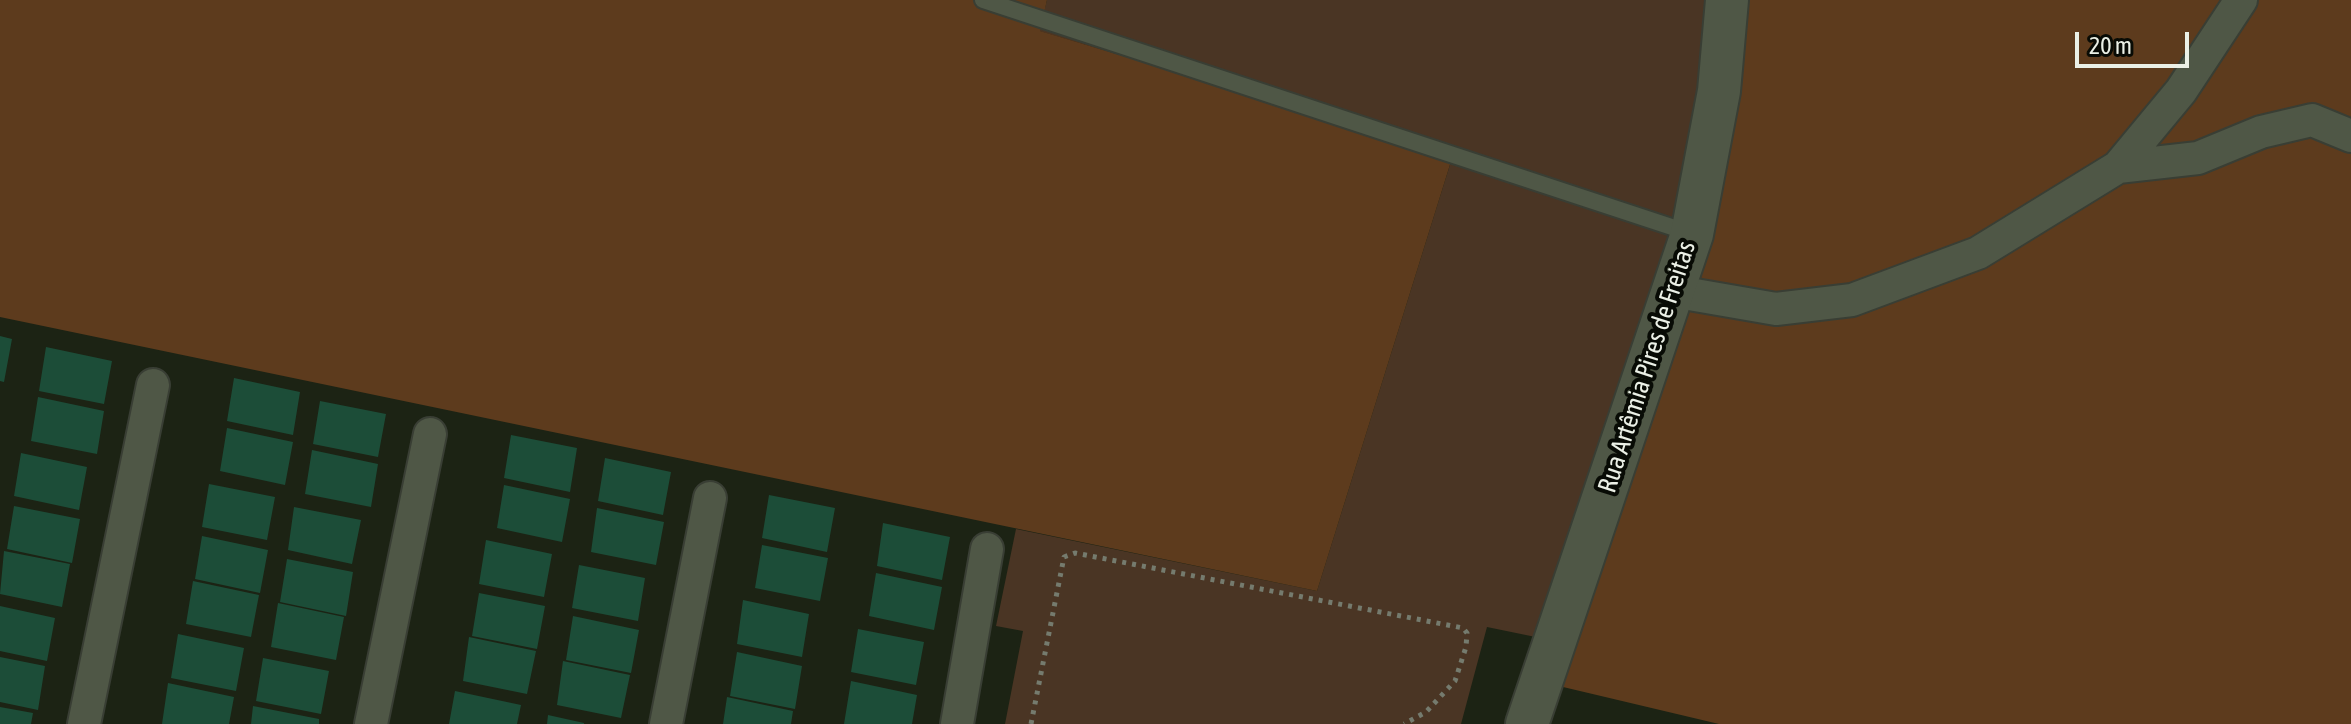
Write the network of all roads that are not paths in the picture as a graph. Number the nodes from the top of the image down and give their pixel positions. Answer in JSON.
{"nodes":[{"id":1,"x":983,"y":0,"type":"edge"},
{"id":2,"x":1727,"y":0,"type":"edge"},
{"id":3,"x":2241,"y":0,"type":"edge"},
{"id":4,"x":2351,"y":136,"type":"edge"},
{"id":5,"x":2118,"y":167,"type":"junction"},
{"id":6,"x":1692,"y":234,"type":"junction"},
{"id":7,"x":1672,"y":291,"type":"junction"},
{"id":8,"x":153,"y":385,"type":"dead end"},
{"id":9,"x":430,"y":434,"type":"dead end"},
{"id":10,"x":710,"y":498,"type":"dead end"},
{"id":11,"x":987,"y":549,"type":"dead end"},
{"id":12,"x":84,"y":724,"type":"edge"},
{"id":13,"x":371,"y":724,"type":"edge"},
{"id":14,"x":666,"y":724,"type":"edge"},
{"id":15,"x":957,"y":724,"type":"edge"},
{"id":16,"x":1527,"y":724,"type":"edge"}],
"edges":[{"from":1,"to":6,"type":"lane"},
{"from":2,"to":6,"type":"street","name":"Rua Artêmia Pires de Freitas"},
{"from":3,"to":5,"type":"street"},
{"from":4,"to":5,"type":"street"},
{"from":5,"to":7,"type":"street"},
{"from":6,"to":7,"type":"street","name":"Rua Artêmia Pires de Freitas"},
{"from":7,"to":16,"type":"street","name":"Rua Artêmia Pires de Freitas"},
{"from":8,"to":12,"type":"street"},
{"from":9,"to":13,"type":"street"},
{"from":10,"to":14,"type":"street"},
{"from":11,"to":15,"type":"street"}]}
